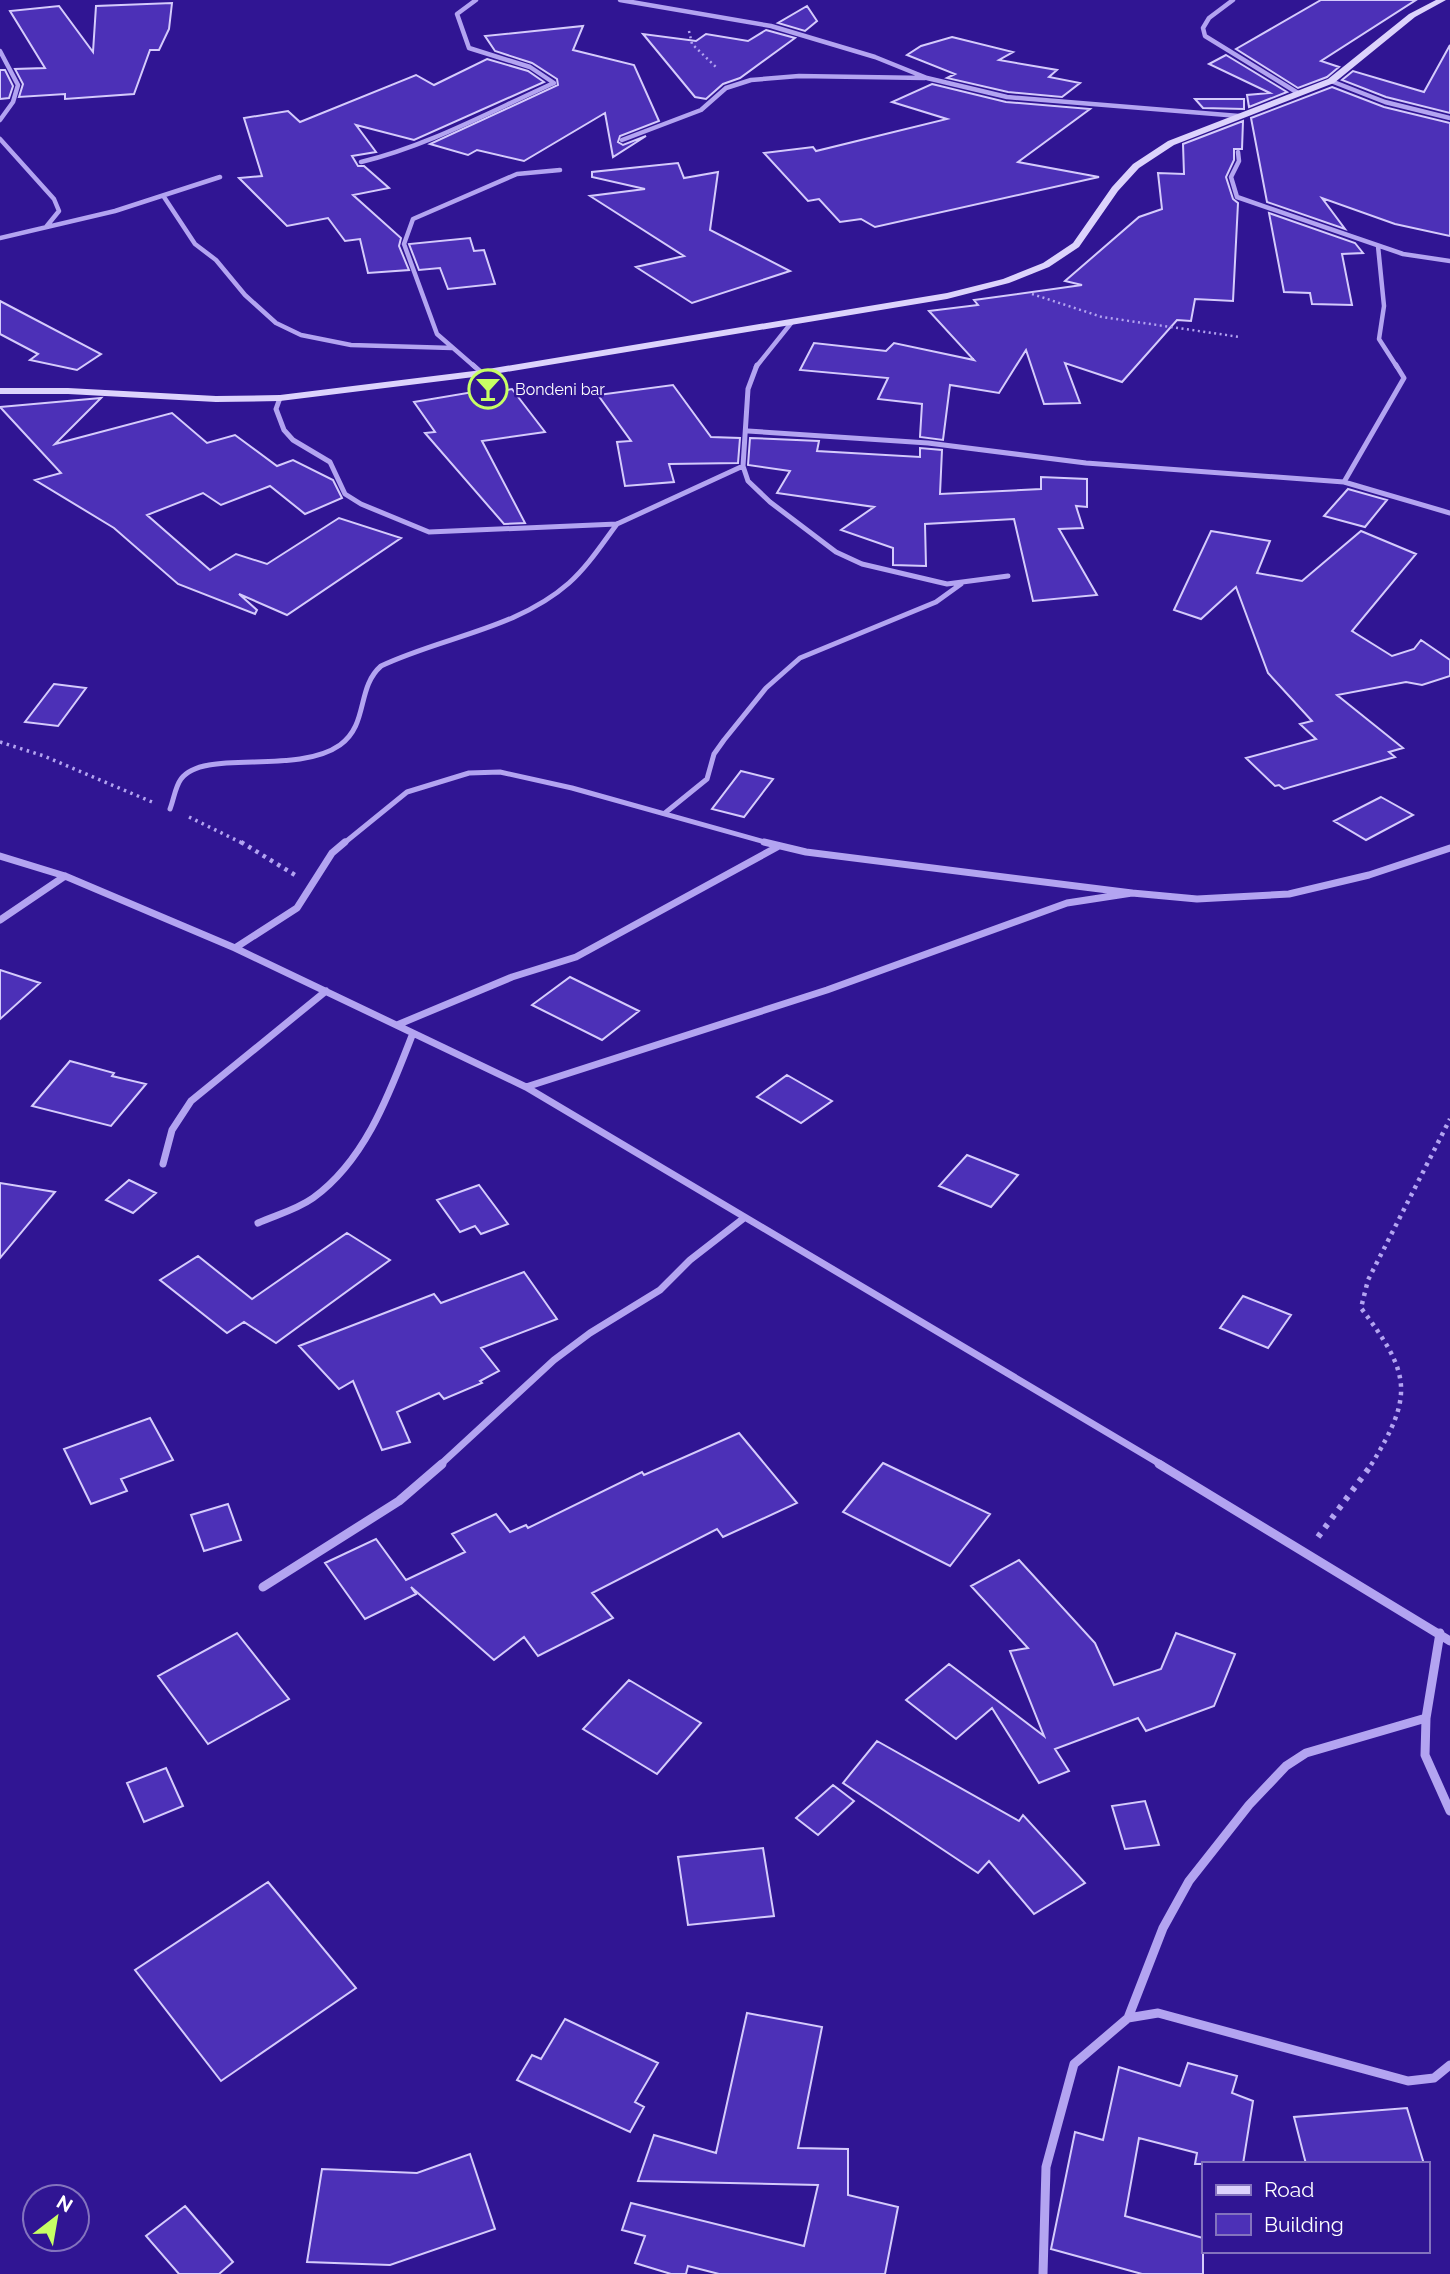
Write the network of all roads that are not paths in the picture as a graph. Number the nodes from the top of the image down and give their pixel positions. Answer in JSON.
{"nodes":[{"id":1,"x":476,"y":0,"type":"edge"},
{"id":2,"x":620,"y":0,"type":"edge"},
{"id":3,"x":642,"y":0,"type":"edge"},
{"id":4,"x":1233,"y":0,"type":"edge"},
{"id":5,"x":1442,"y":0,"type":"edge"},
{"id":6,"x":631,"y":4,"type":"junction"},
{"id":7,"x":0,"y":51,"type":"edge"},
{"id":8,"x":927,"y":78,"type":"junction"},
{"id":9,"x":1332,"y":81,"type":"junction"},
{"id":10,"x":1298,"y":93,"type":"junction"},
{"id":11,"x":1239,"y":116,"type":"junction"},
{"id":12,"x":1450,"y":118,"type":"edge"},
{"id":13,"x":0,"y":120,"type":"edge"},
{"id":14,"x":0,"y":139,"type":"edge"},
{"id":15,"x":622,"y":140,"type":"dead end"},
{"id":16,"x":7,"y":148,"type":"junction"},
{"id":17,"x":1238,"y":152,"type":"dead end"},
{"id":18,"x":0,"y":158,"type":"edge"},
{"id":19,"x":361,"y":162,"type":"dead end"},
{"id":20,"x":560,"y":170,"type":"dead end"},
{"id":21,"x":220,"y":177,"type":"dead end"},
{"id":22,"x":164,"y":197,"type":"junction"},
{"id":23,"x":46,"y":227,"type":"junction"},
{"id":24,"x":0,"y":238,"type":"edge"},
{"id":25,"x":1378,"y":246,"type":"junction"},
{"id":26,"x":1450,"y":261,"type":"edge"},
{"id":27,"x":792,"y":321,"type":"junction"},
{"id":28,"x":452,"y":348,"type":"junction"},
{"id":29,"x":482,"y":373,"type":"junction"},
{"id":30,"x":0,"y":391,"type":"edge"},
{"id":31,"x":280,"y":398,"type":"junction"},
{"id":32,"x":748,"y":431,"type":"junction"},
{"id":33,"x":743,"y":466,"type":"junction"},
{"id":34,"x":1344,"y":482,"type":"junction"},
{"id":35,"x":1450,"y":513,"type":"edge"},
{"id":36,"x":617,"y":524,"type":"junction"},
{"id":37,"x":1008,"y":576,"type":"dead end"},
{"id":38,"x":964,"y":583,"type":"junction"},
{"id":39,"x":170,"y":809,"type":"dead end"},
{"id":40,"x":665,"y":813,"type":"junction"},
{"id":41,"x":779,"y":846,"type":"junction"},
{"id":42,"x":1450,"y":848,"type":"edge"},
{"id":43,"x":0,"y":856,"type":"edge"},
{"id":44,"x":65,"y":876,"type":"junction"},
{"id":45,"x":1132,"y":893,"type":"junction"},
{"id":46,"x":0,"y":920,"type":"edge"},
{"id":47,"x":235,"y":948,"type":"junction"},
{"id":48,"x":326,"y":991,"type":"junction"},
{"id":49,"x":397,"y":1025,"type":"junction"},
{"id":50,"x":413,"y":1032,"type":"junction"},
{"id":51,"x":526,"y":1087,"type":"junction"},
{"id":52,"x":163,"y":1164,"type":"dead end"},
{"id":53,"x":744,"y":1218,"type":"junction"},
{"id":54,"x":258,"y":1223,"type":"dead end"},
{"id":55,"x":263,"y":1587,"type":"dead end"},
{"id":56,"x":1440,"y":1633,"type":"junction"},
{"id":57,"x":1450,"y":1641,"type":"edge"},
{"id":58,"x":1426,"y":1718,"type":"junction"},
{"id":59,"x":1450,"y":1811,"type":"edge"},
{"id":60,"x":1128,"y":2018,"type":"junction"},
{"id":61,"x":1450,"y":2065,"type":"edge"},
{"id":62,"x":1043,"y":2274,"type":"edge"}],
"edges":[{"from":1,"to":19,"type":"street"},
{"from":2,"to":6,"type":"street"},
{"from":3,"to":6,"type":"street"},
{"from":4,"to":10,"type":"street"},
{"from":5,"to":9,"type":"street"},
{"from":6,"to":8,"type":"street"},
{"from":7,"to":13,"type":"street"},
{"from":8,"to":11,"type":"street"},
{"from":8,"to":15,"type":"street"},
{"from":9,"to":10,"type":"street"},
{"from":9,"to":12,"type":"street"},
{"from":10,"to":11,"type":"street"},
{"from":11,"to":27,"type":"street"},
{"from":14,"to":16,"type":"street"},
{"from":16,"to":18,"type":"street"},
{"from":16,"to":23,"type":"street"},
{"from":17,"to":25,"type":"street"},
{"from":20,"to":28,"type":"street"},
{"from":21,"to":22,"type":"street"},
{"from":22,"to":23,"type":"street"},
{"from":22,"to":28,"type":"street"},
{"from":23,"to":24,"type":"street"},
{"from":25,"to":26,"type":"street"},
{"from":25,"to":34,"type":"street"},
{"from":27,"to":29,"type":"street"},
{"from":27,"to":32,"type":"street"},
{"from":28,"to":29,"type":"street"},
{"from":29,"to":31,"type":"street"},
{"from":30,"to":31,"type":"street"},
{"from":31,"to":36,"type":"street"},
{"from":32,"to":33,"type":"street"},
{"from":32,"to":34,"type":"street"},
{"from":33,"to":36,"type":"street"},
{"from":33,"to":38,"type":"street"},
{"from":34,"to":35,"type":"street"},
{"from":36,"to":39,"type":"street"},
{"from":37,"to":38,"type":"street"},
{"from":38,"to":40,"type":"street"},
{"from":40,"to":41,"type":"street"},
{"from":40,"to":47,"type":"street"},
{"from":41,"to":45,"type":"street"},
{"from":41,"to":49,"type":"street"},
{"from":42,"to":45,"type":"street"},
{"from":43,"to":44,"type":"street"},
{"from":44,"to":46,"type":"street"},
{"from":44,"to":47,"type":"street"},
{"from":45,"to":51,"type":"street"},
{"from":47,"to":48,"type":"street"},
{"from":48,"to":49,"type":"street"},
{"from":48,"to":52,"type":"street"},
{"from":49,"to":50,"type":"street"},
{"from":50,"to":51,"type":"street"},
{"from":50,"to":54,"type":"street"},
{"from":51,"to":53,"type":"street"},
{"from":53,"to":55,"type":"street"},
{"from":53,"to":56,"type":"street"},
{"from":56,"to":57,"type":"street"},
{"from":56,"to":58,"type":"street"},
{"from":58,"to":59,"type":"street"},
{"from":58,"to":60,"type":"street"},
{"from":60,"to":61,"type":"street"},
{"from":60,"to":62,"type":"street"}]}
